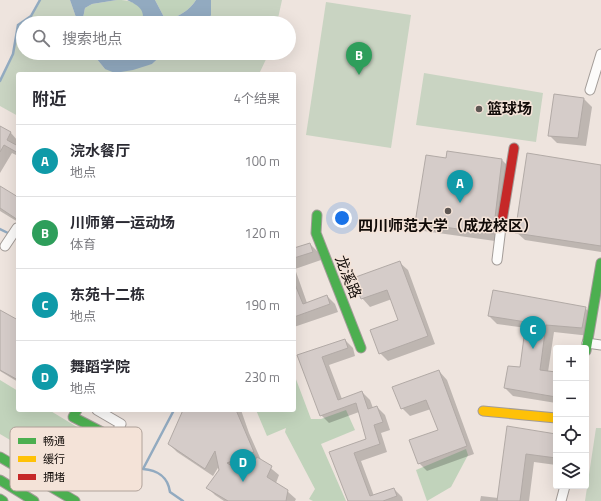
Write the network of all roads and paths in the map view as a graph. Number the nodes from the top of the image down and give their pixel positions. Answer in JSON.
{"nodes":[{"id":1,"x":601,"y":54,"type":"edge"},
{"id":2,"x":590,"y":90,"type":"dead end"},
{"id":3,"x":514,"y":148,"type":"dead end"},
{"id":4,"x":317,"y":215,"type":"dead end"},
{"id":5,"x":501,"y":227,"type":"joint"},
{"id":6,"x":497,"y":260,"type":"dead end"},
{"id":7,"x":601,"y":263,"type":"edge"},
{"id":8,"x":587,"y":345,"type":"edge"},
{"id":9,"x":601,"y":345,"type":"edge"},
{"id":10,"x":589,"y":347,"type":"edge"},
{"id":11,"x":362,"y":348,"type":"dead end"},
{"id":12,"x":483,"y":411,"type":"dead end"},
{"id":13,"x":76,"y":412,"type":"edge"},
{"id":14,"x":100,"y":412,"type":"edge"},
{"id":15,"x":553,"y":418,"type":"edge"},
{"id":16,"x":94,"y":427,"type":"edge"},
{"id":17,"x":119,"y":427,"type":"edge"},
{"id":18,"x":0,"y":457,"type":"edge"},
{"id":19,"x":10,"y":463,"type":"edge"},
{"id":20,"x":0,"y":480,"type":"edge"},
{"id":21,"x":10,"y":486,"type":"edge"},
{"id":22,"x":564,"y":489,"type":"edge"},
{"id":23,"x":18,"y":491,"type":"edge"},
{"id":24,"x":58,"y":491,"type":"edge"},
{"id":25,"x":0,"y":499,"type":"edge"},
{"id":26,"x":3,"y":501,"type":"edge"},
{"id":27,"x":34,"y":501,"type":"edge"},
{"id":28,"x":75,"y":501,"type":"edge"},
{"id":29,"x":562,"y":501,"type":"edge"}],
"edges":[{"from":1,"to":2,"type":"street"},
{"from":3,"to":5,"type":"main road"},
{"from":4,"to":11,"type":"main road","name":"龙溪路"},
{"from":5,"to":6,"type":"street"},
{"from":7,"to":8,"type":"main road"},
{"from":9,"to":10,"type":"street"},
{"from":12,"to":15,"type":"main road"},
{"from":13,"to":16,"type":"main road"},
{"from":14,"to":17,"type":"street"},
{"from":18,"to":19,"type":"main road"},
{"from":20,"to":21,"type":"main road"},
{"from":22,"to":29,"type":"street"},
{"from":23,"to":27,"type":"main road"},
{"from":24,"to":28,"type":"main road"},
{"from":25,"to":26,"type":"main road"}]}
